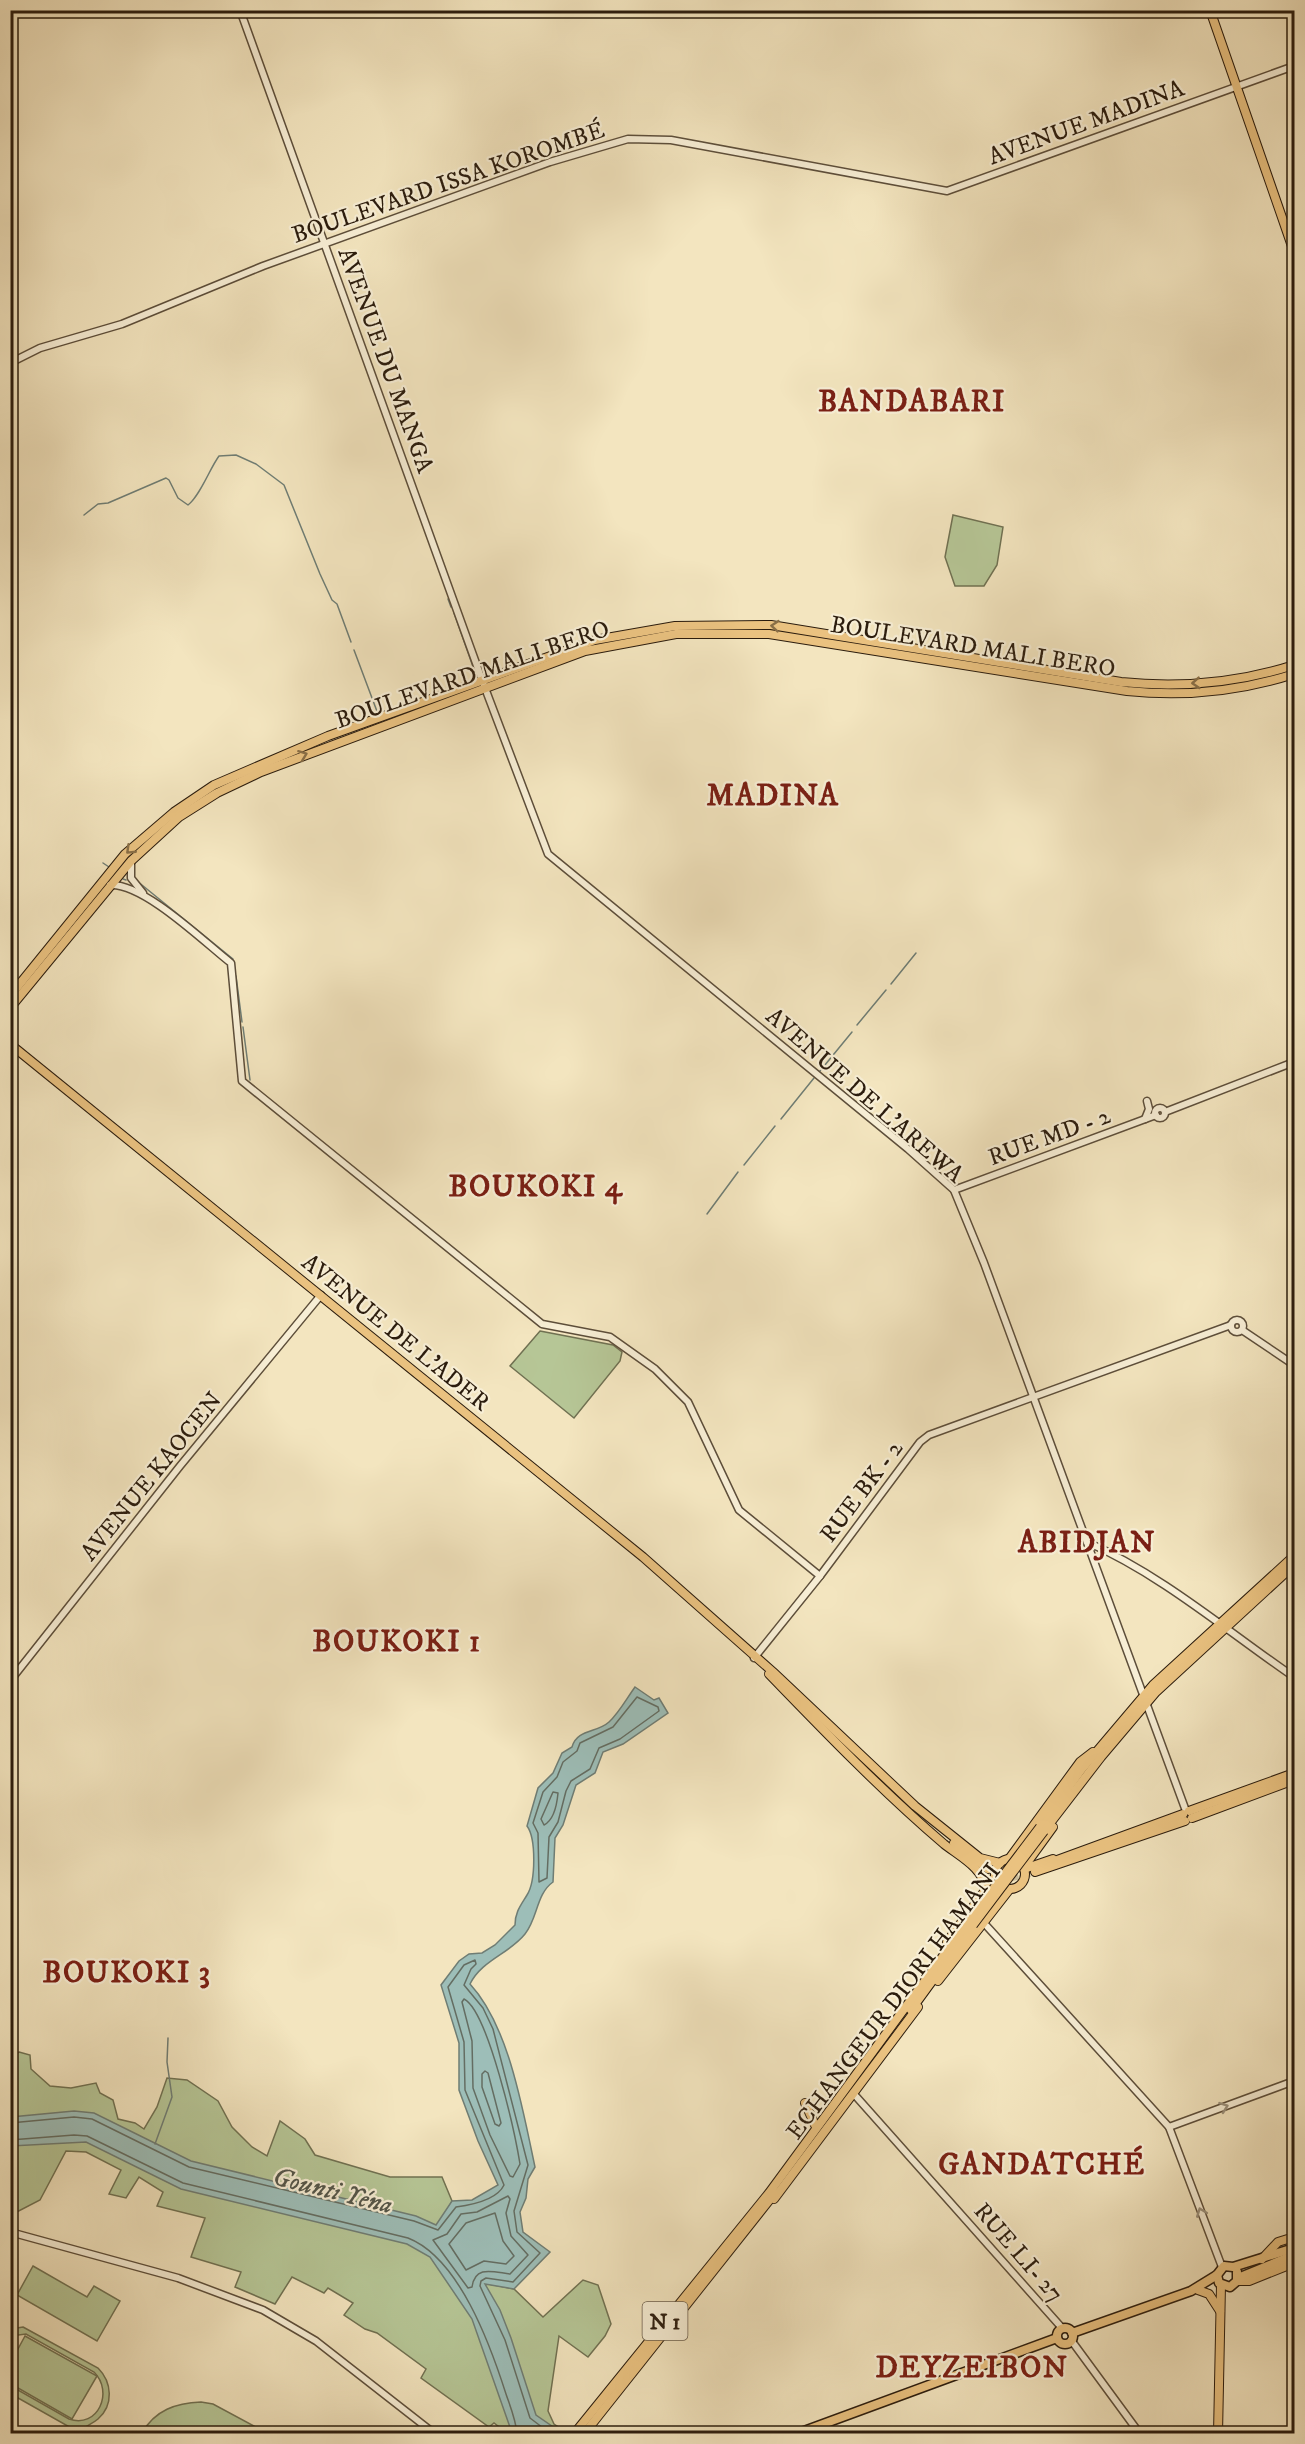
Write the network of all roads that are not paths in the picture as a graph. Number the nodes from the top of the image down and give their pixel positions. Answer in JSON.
{"nodes":[{"id":1,"x":240,"y":10,"type":"edge"},
{"id":2,"x":1210,"y":10,"type":"edge"},
{"id":3,"x":1294,"y":66,"type":"edge"},
{"id":4,"x":1237,"y":87,"type":"junction"},
{"id":5,"x":947,"y":191,"type":"joint"},
{"id":6,"x":325,"y":246,"type":"junction"},
{"id":7,"x":1294,"y":252,"type":"edge"},
{"id":8,"x":10,"y":363,"type":"edge"},
{"id":9,"x":994,"y":665,"type":"junction"},
{"id":10,"x":1294,"y":665,"type":"edge"},
{"id":11,"x":1294,"y":674,"type":"edge"},
{"id":12,"x":484,"y":684,"type":"junction"},
{"id":13,"x":131,"y":861,"type":"junction"},
{"id":14,"x":110,"y":885,"type":"junction"},
{"id":15,"x":143,"y":894,"type":"junction"},
{"id":16,"x":10,"y":996,"type":"edge"},
{"id":17,"x":10,"y":1008,"type":"edge"},
{"id":18,"x":10,"y":1044,"type":"edge"},
{"id":19,"x":1294,"y":1062,"type":"edge"},
{"id":20,"x":1146,"y":1101,"type":"dead end"},
{"id":21,"x":1145,"y":1119,"type":"junction"},
{"id":22,"x":954,"y":1190,"type":"junction"},
{"id":23,"x":321,"y":1295,"type":"junction"},
{"id":24,"x":1294,"y":1365,"type":"edge"},
{"id":25,"x":1033,"y":1396,"type":"junction"},
{"id":26,"x":1087,"y":1542,"type":"junction"},
{"id":27,"x":1294,"y":1556,"type":"edge"},
{"id":28,"x":1294,"y":1565,"type":"edge"},
{"id":29,"x":820,"y":1576,"type":"junction"},
{"id":30,"x":1221,"y":1626,"type":"junction"},
{"id":31,"x":754,"y":1656,"type":"junction"},
{"id":32,"x":1294,"y":1677,"type":"edge"},
{"id":33,"x":10,"y":1681,"type":"edge"},
{"id":34,"x":1144,"y":1700,"type":"junction"},
{"id":35,"x":1099,"y":1754,"type":"junction"},
{"id":36,"x":1294,"y":1773,"type":"edge"},
{"id":37,"x":1294,"y":1780,"type":"edge"},
{"id":38,"x":912,"y":1809,"type":"junction"},
{"id":39,"x":1187,"y":1815,"type":"junction"},
{"id":40,"x":1039,"y":1847,"type":"junction"},
{"id":41,"x":1082,"y":1853,"type":"junction"},
{"id":42,"x":1008,"y":1859,"type":"junction"},
{"id":43,"x":1046,"y":1861,"type":"junction"},
{"id":44,"x":999,"y":1863,"type":"junction"},
{"id":45,"x":1024,"y":1868,"type":"junction"},
{"id":46,"x":1035,"y":1870,"type":"tunnel mouth"},
{"id":47,"x":986,"y":1872,"type":"junction"},
{"id":48,"x":995,"y":1877,"type":"junction"},
{"id":49,"x":1024,"y":1881,"type":"junction"},
{"id":50,"x":985,"y":1889,"type":"junction"},
{"id":51,"x":1009,"y":1890,"type":"junction"},
{"id":52,"x":983,"y":1922,"type":"junction"},
{"id":53,"x":970,"y":1923,"type":"junction"},
{"id":54,"x":921,"y":2004,"type":"junction"},
{"id":55,"x":897,"y":2029,"type":"junction"},
{"id":56,"x":879,"y":2039,"type":"junction"},
{"id":57,"x":861,"y":2072,"type":"junction"},
{"id":58,"x":1294,"y":2081,"type":"edge"},
{"id":59,"x":853,"y":2092,"type":"junction"},
{"id":60,"x":805,"y":2103,"type":"dead end"},
{"id":61,"x":815,"y":2125,"type":"junction"},
{"id":62,"x":1169,"y":2127,"type":"junction"},
{"id":63,"x":758,"y":2211,"type":"junction"},
{"id":64,"x":10,"y":2232,"type":"edge"},
{"id":65,"x":1294,"y":2237,"type":"edge"},
{"id":66,"x":1294,"y":2248,"type":"edge"},
{"id":67,"x":1294,"y":2255,"type":"edge"},
{"id":68,"x":1262,"y":2259,"type":"junction"},
{"id":69,"x":1294,"y":2263,"type":"edge"},
{"id":70,"x":1227,"y":2280,"type":"junction"},
{"id":71,"x":1194,"y":2290,"type":"junction"},
{"id":72,"x":1221,"y":2315,"type":"junction"},
{"id":73,"x":1062,"y":2328,"type":"junction"},
{"id":74,"x":1072,"y":2337,"type":"junction"},
{"id":75,"x":1057,"y":2338,"type":"junction"},
{"id":76,"x":435,"y":2433,"type":"edge"},
{"id":77,"x":574,"y":2433,"type":"edge"},
{"id":78,"x":584,"y":2433,"type":"edge"},
{"id":79,"x":796,"y":2433,"type":"edge"},
{"id":80,"x":1140,"y":2433,"type":"edge"},
{"id":81,"x":1218,"y":2433,"type":"edge"}],
"edges":[{"from":1,"to":6,"type":"street","name":"AVENUE DU MANGA"},
{"from":2,"to":4,"type":"main road"},
{"from":3,"to":4,"type":"street","name":"AVENUE MADINA"},
{"from":4,"to":5,"type":"street","name":"AVENUE MADINA"},
{"from":4,"to":7,"type":"main road"},
{"from":5,"to":6,"type":"street","name":"BOULEVARD ISSA KOROMBÉ"},
{"from":6,"to":8,"type":"street","name":"BOULEVARD ISSA KOROMBÉ"},
{"from":6,"to":12,"type":"street","name":"AVENUE DU MANGA"},
{"from":10,"to":9,"type":"main road","name":"BOULEVARD MALI BERO","one_way":true},
{"from":9,"to":11,"type":"main road","name":"BOULEVARD MALI BERO"},
{"from":9,"to":12,"type":"main road","name":"BOULEVARD MALI BERO"},
{"from":13,"to":12,"type":"main road","name":"BOULEVARD MALI BERO","one_way":true},
{"from":12,"to":16,"type":"main road","name":"BOULEVARD MALI BERO","one_way":true},
{"from":12,"to":22,"type":"street","name":"AVENUE DE L'AREWA"},
{"from":13,"to":14,"type":"main road","name":"BOULEVARD MALI BERO"},
{"from":13,"to":15,"type":"street"},
{"from":14,"to":15,"type":"street"},
{"from":14,"to":17,"type":"main road","name":"BOULEVARD MALI BERO"},
{"from":15,"to":29,"type":"street"},
{"from":18,"to":23,"type":"main road","name":"AVENUE DE L'ADER"},
{"from":19,"to":21,"type":"street","name":"RUE MD - 2"},
{"from":20,"to":21,"type":"street"},
{"from":21,"to":22,"type":"street","name":"RUE MD - 2"},
{"from":22,"to":25,"type":"street","name":"AVENUE DE L'AREWA"},
{"from":23,"to":31,"type":"main road","name":"AVENUE DE L'ADER"},
{"from":23,"to":33,"type":"street","name":"AVENUE KAOCEN"},
{"from":24,"to":25,"type":"street","name":"RUE BK - 2"},
{"from":25,"to":26,"type":"street","name":"AVENUE DE L'AREWA"},
{"from":25,"to":29,"type":"street","name":"RUE BK - 2"},
{"from":26,"to":30,"type":"street"},
{"from":26,"to":34,"type":"street","name":"AVENUE DE L'AREWA"},
{"from":27,"to":30,"type":"main road"},
{"from":28,"to":30,"type":"main road"},
{"from":29,"to":31,"type":"street","name":"RUE BK - 2"},
{"from":30,"to":32,"type":"street"},
{"from":30,"to":34,"type":"main road"},
{"from":31,"to":38,"type":"main road","name":"AVENUE DE L'ADER"},
{"from":34,"to":35,"type":"main road"},
{"from":34,"to":39,"type":"street","name":"AVENUE DE L'AREWA"},
{"from":35,"to":40,"type":"main road"},
{"from":35,"to":42,"type":"main road"},
{"from":35,"to":53,"type":"main road","name":"ECHANGEUR DIORI HAMANI","bridge":true},
{"from":36,"to":39,"type":"main road"},
{"from":37,"to":39,"type":"main road"},
{"from":38,"to":44,"type":"main road","name":"AVENUE DE L'ADER"},
{"from":38,"to":47,"type":"main road","name":"AVENUE DE L'ADER"},
{"from":39,"to":41,"type":"main road"},
{"from":40,"to":43,"type":"main road"},
{"from":40,"to":45,"type":"main road"},
{"from":41,"to":43,"type":"main road"},
{"from":41,"to":46,"type":"main road"},
{"from":41,"to":49,"type":"main road"},
{"from":42,"to":44,"type":"main road"},
{"from":42,"to":45,"type":"main road"},
{"from":43,"to":45,"type":"main road"},
{"from":44,"to":48,"type":"main road"},
{"from":45,"to":49,"type":"main road"},
{"from":47,"to":48,"type":"main road","name":"AVENUE DE L'ADER"},
{"from":47,"to":50,"type":"main road"},
{"from":48,"to":50,"type":"main road","number":"N 1"},
{"from":48,"to":51,"type":"main road"},
{"from":49,"to":51,"type":"main road"},
{"from":50,"to":56,"type":"main road","number":"N 1"},
{"from":51,"to":52,"type":"main road"},
{"from":52,"to":54,"type":"main road"},
{"from":52,"to":62,"type":"street"},
{"from":53,"to":55,"type":"main road","name":"ECHANGEUR DIORI HAMANI"},
{"from":53,"to":57,"type":"main road","name":"ECHANGEUR DIORI HAMANI"},
{"from":54,"to":55,"type":"main road"},
{"from":54,"to":59,"type":"main road"},
{"from":55,"to":57,"type":"main road","name":"ECHANGEUR DIORI HAMANI"},
{"from":56,"to":57,"type":"main road"},
{"from":56,"to":61,"type":"main road","number":"N 1"},
{"from":57,"to":63,"type":"main road","name":"ECHANGEUR DIORI HAMANI"},
{"from":62,"to":58,"type":"street","one_way":true},
{"from":59,"to":63,"type":"main road"},
{"from":59,"to":73,"type":"street","name":"RUE LI- 27"},
{"from":60,"to":61,"type":"main road"},
{"from":61,"to":63,"type":"main road","number":"N 1"},
{"from":70,"to":62,"type":"street","one_way":true},
{"from":63,"to":77,"type":"main road","number":"N 1"},
{"from":63,"to":78,"type":"main road","number":"N 1"},
{"from":64,"to":76,"type":"street"},
{"from":65,"to":68,"type":"main road"},
{"from":66,"to":68,"type":"highway"},
{"from":67,"to":70,"type":"highway"},
{"from":68,"to":70,"type":"highway"},
{"from":69,"to":70,"type":"main road"},
{"from":70,"to":71,"type":"highway"},
{"from":70,"to":72,"type":"main road"},
{"from":71,"to":72,"type":"main road"},
{"from":71,"to":74,"type":"highway"},
{"from":72,"to":81,"type":"main road"},
{"from":73,"to":74,"type":"highway"},
{"from":73,"to":75,"type":"highway"},
{"from":74,"to":75,"type":"highway"},
{"from":74,"to":80,"type":"street"},
{"from":75,"to":79,"type":"highway"}]}
